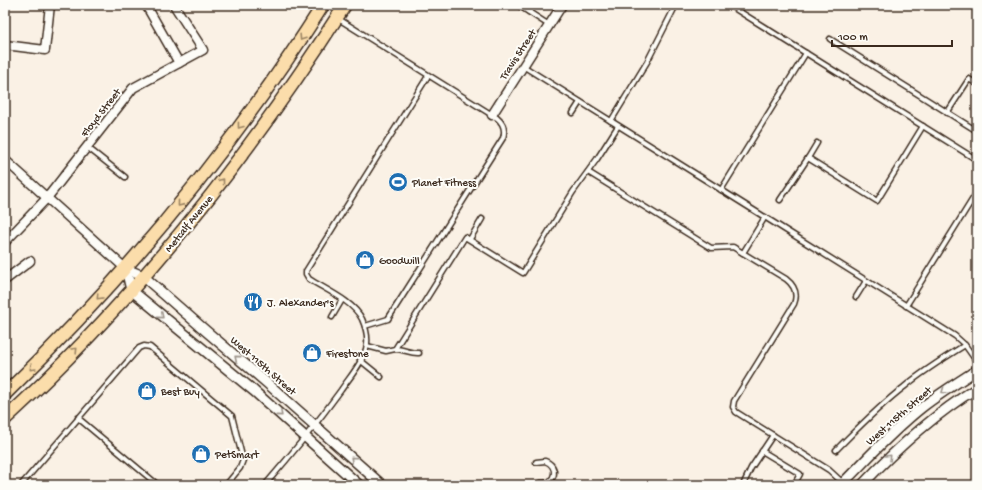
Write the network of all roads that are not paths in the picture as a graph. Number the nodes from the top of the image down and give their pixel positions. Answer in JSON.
{"nodes":[{"id":1,"x":50,"y":5,"type":"edge"},
{"id":2,"x":146,"y":5,"type":"edge"},
{"id":3,"x":174,"y":5,"type":"edge"},
{"id":4,"x":323,"y":5,"type":"edge"},
{"id":5,"x":345,"y":5,"type":"edge"},
{"id":6,"x":518,"y":5,"type":"edge"},
{"id":7,"x":533,"y":5,"type":"edge"},
{"id":8,"x":562,"y":5,"type":"edge"},
{"id":9,"x":676,"y":5,"type":"edge"},
{"id":10,"x":728,"y":5,"type":"edge"},
{"id":11,"x":529,"y":12,"type":"junction"},
{"id":12,"x":337,"y":18,"type":"junction"},
{"id":13,"x":549,"y":25,"type":"junction"},
{"id":14,"x":830,"y":39,"type":"dead end"},
{"id":15,"x":5,"y":45,"type":"edge"},
{"id":16,"x":806,"y":53,"type":"junction"},
{"id":17,"x":180,"y":63,"type":"junction"},
{"id":18,"x":523,"y":66,"type":"junction"},
{"id":19,"x":428,"y":76,"type":"junction"},
{"id":20,"x":977,"y":84,"type":"edge"},
{"id":21,"x":580,"y":102,"type":"junction"},
{"id":22,"x":573,"y":113,"type":"dead end"},
{"id":23,"x":947,"y":113,"type":"junction"},
{"id":24,"x":492,"y":115,"type":"junction"},
{"id":25,"x":611,"y":121,"type":"junction"},
{"id":26,"x":618,"y":126,"type":"junction"},
{"id":27,"x":923,"y":126,"type":"junction"},
{"id":28,"x":977,"y":131,"type":"edge"},
{"id":29,"x":817,"y":143,"type":"dead end"},
{"id":30,"x":87,"y":147,"type":"junction"},
{"id":31,"x":808,"y":158,"type":"junction"},
{"id":32,"x":5,"y":160,"type":"edge"},
{"id":33,"x":977,"y":160,"type":"edge"},
{"id":34,"x":588,"y":172,"type":"junction"},
{"id":35,"x":125,"y":177,"type":"dead end"},
{"id":36,"x":721,"y":190,"type":"junction"},
{"id":37,"x":977,"y":192,"type":"edge"},
{"id":38,"x":47,"y":198,"type":"junction"},
{"id":39,"x":780,"y":200,"type":"dead end"},
{"id":40,"x":765,"y":217,"type":"junction"},
{"id":41,"x":482,"y":219,"type":"dead end"},
{"id":42,"x":470,"y":239,"type":"junction"},
{"id":43,"x":5,"y":242,"type":"edge"},
{"id":44,"x":742,"y":253,"type":"junction"},
{"id":45,"x":30,"y":262,"type":"dead end"},
{"id":46,"x":126,"y":269,"type":"junction"},
{"id":47,"x":143,"y":276,"type":"junction"},
{"id":48,"x":5,"y":280,"type":"edge"},
{"id":49,"x":866,"y":281,"type":"junction"},
{"id":50,"x":131,"y":290,"type":"junction"},
{"id":51,"x":856,"y":297,"type":"dead end"},
{"id":52,"x":342,"y":300,"type":"junction"},
{"id":53,"x":906,"y":306,"type":"junction"},
{"id":54,"x":332,"y":317,"type":"dead end"},
{"id":55,"x":365,"y":326,"type":"junction"},
{"id":56,"x":965,"y":345,"type":"junction"},
{"id":57,"x":367,"y":346,"type":"junction"},
{"id":58,"x":395,"y":350,"type":"junction"},
{"id":59,"x":419,"y":354,"type":"dead end"},
{"id":60,"x":360,"y":360,"type":"junction"},
{"id":61,"x":977,"y":362,"type":"edge"},
{"id":62,"x":977,"y":370,"type":"edge"},
{"id":63,"x":381,"y":377,"type":"dead end"},
{"id":64,"x":977,"y":388,"type":"edge"},
{"id":65,"x":5,"y":394,"type":"edge"},
{"id":66,"x":78,"y":418,"type":"junction"},
{"id":67,"x":5,"y":419,"type":"edge"},
{"id":68,"x":315,"y":425,"type":"junction"},
{"id":69,"x":773,"y":435,"type":"junction"},
{"id":70,"x":306,"y":437,"type":"junction"},
{"id":71,"x":836,"y":450,"type":"dead end"},
{"id":72,"x":762,"y":451,"type":"junction"},
{"id":73,"x":536,"y":462,"type":"dead end"},
{"id":74,"x":541,"y":484,"type":"edge"},
{"id":75,"x":845,"y":484,"type":"edge"},
{"id":76,"x":21,"y":485,"type":"edge"},
{"id":77,"x":158,"y":485,"type":"edge"},
{"id":78,"x":226,"y":485,"type":"edge"},
{"id":79,"x":265,"y":485,"type":"edge"},
{"id":80,"x":359,"y":485,"type":"edge"},
{"id":81,"x":382,"y":485,"type":"edge"},
{"id":82,"x":743,"y":485,"type":"edge"},
{"id":83,"x":794,"y":485,"type":"edge"},
{"id":84,"x":862,"y":485,"type":"edge"}],
"edges":[{"from":1,"to":15,"type":"street"},
{"from":2,"to":17,"type":"street"},
{"from":3,"to":17,"type":"street","name":"Floyd Street"},
{"from":4,"to":46,"type":"main road","name":"Metcalf Avenue","one_way":true},
{"from":5,"to":12,"type":"main road","name":"Metcalf Avenue"},
{"from":6,"to":11,"type":"lane"},
{"from":7,"to":11,"type":"lane"},
{"from":8,"to":13,"type":"street","name":"Travis Street"},
{"from":9,"to":25,"type":"lane"},
{"from":10,"to":16,"type":"lane"},
{"from":11,"to":13,"type":"lane"},
{"from":12,"to":19,"type":"lane"},
{"from":47,"to":12,"type":"main road","name":"Metcalf Avenue","one_way":true},
{"from":13,"to":18,"type":"street","name":"Travis Street"},
{"from":14,"to":23,"type":"lane"},
{"from":16,"to":27,"type":"lane"},
{"from":16,"to":36,"type":"lane"},
{"from":17,"to":30,"type":"street","name":"Floyd Street"},
{"from":18,"to":21,"type":"lane"},
{"from":18,"to":24,"type":"street","name":"Travis Street"},
{"from":19,"to":24,"type":"lane"},
{"from":19,"to":52,"type":"lane"},
{"from":20,"to":23,"type":"lane"},
{"from":21,"to":22,"type":"lane"},
{"from":21,"to":25,"type":"lane"},
{"from":23,"to":28,"type":"lane"},
{"from":24,"to":55,"type":"lane"},
{"from":25,"to":26,"type":"lane"},
{"from":26,"to":34,"type":"lane"},
{"from":26,"to":36,"type":"lane"},
{"from":27,"to":31,"type":"lane"},
{"from":27,"to":33,"type":"lane"},
{"from":29,"to":31,"type":"lane"},
{"from":30,"to":35,"type":"lane"},
{"from":30,"to":38,"type":"street","name":"Floyd Street"},
{"from":31,"to":39,"type":"lane"},
{"from":32,"to":38,"type":"street","name":"West 115th Street"},
{"from":34,"to":42,"type":"lane"},
{"from":34,"to":44,"type":"lane"},
{"from":36,"to":40,"type":"lane"},
{"from":37,"to":53,"type":"lane"},
{"from":38,"to":43,"type":"street","name":"Floyd Street"},
{"from":38,"to":46,"type":"street","name":"West 115th Street"},
{"from":40,"to":44,"type":"lane"},
{"from":40,"to":49,"type":"lane"},
{"from":41,"to":42,"type":"lane"},
{"from":42,"to":58,"type":"lane"},
{"from":44,"to":69,"type":"lane"},
{"from":45,"to":48,"type":"street"},
{"from":46,"to":47,"type":"street","name":"West 115th Street"},
{"from":46,"to":50,"type":"street"},
{"from":46,"to":65,"type":"main road","name":"Metcalf Avenue","one_way":true},
{"from":47,"to":50,"type":"main road","name":"Metcalf Avenue"},
{"from":68,"to":47,"type":"street","name":"West 115th Street","one_way":true},
{"from":49,"to":51,"type":"lane"},
{"from":49,"to":53,"type":"lane"},
{"from":67,"to":50,"type":"main road","name":"Metcalf Avenue","one_way":true},
{"from":50,"to":70,"type":"street","one_way":true},
{"from":52,"to":54,"type":"lane"},
{"from":52,"to":55,"type":"lane"},
{"from":53,"to":56,"type":"lane"},
{"from":55,"to":57,"type":"lane"},
{"from":56,"to":61,"type":"lane"},
{"from":56,"to":71,"type":"lane"},
{"from":57,"to":58,"type":"lane"},
{"from":57,"to":60,"type":"lane"},
{"from":58,"to":59,"type":"lane"},
{"from":60,"to":63,"type":"lane"},
{"from":60,"to":68,"type":"lane"},
{"from":62,"to":75,"type":"street","name":"West 115th Street","one_way":true},
{"from":84,"to":64,"type":"street","one_way":true},
{"from":66,"to":76,"type":"lane"},
{"from":66,"to":77,"type":"lane"},
{"from":66,"to":78,"type":"lane"},
{"from":68,"to":70,"type":"lane"},
{"from":81,"to":68,"type":"street","name":"West 115th Street","one_way":true},
{"from":69,"to":72,"type":"lane"},
{"from":69,"to":75,"type":"lane"},
{"from":70,"to":79,"type":"lane"},
{"from":70,"to":80,"type":"street"},
{"from":72,"to":82,"type":"lane"},
{"from":72,"to":83,"type":"lane"},
{"from":73,"to":74,"type":"lane"}]}
